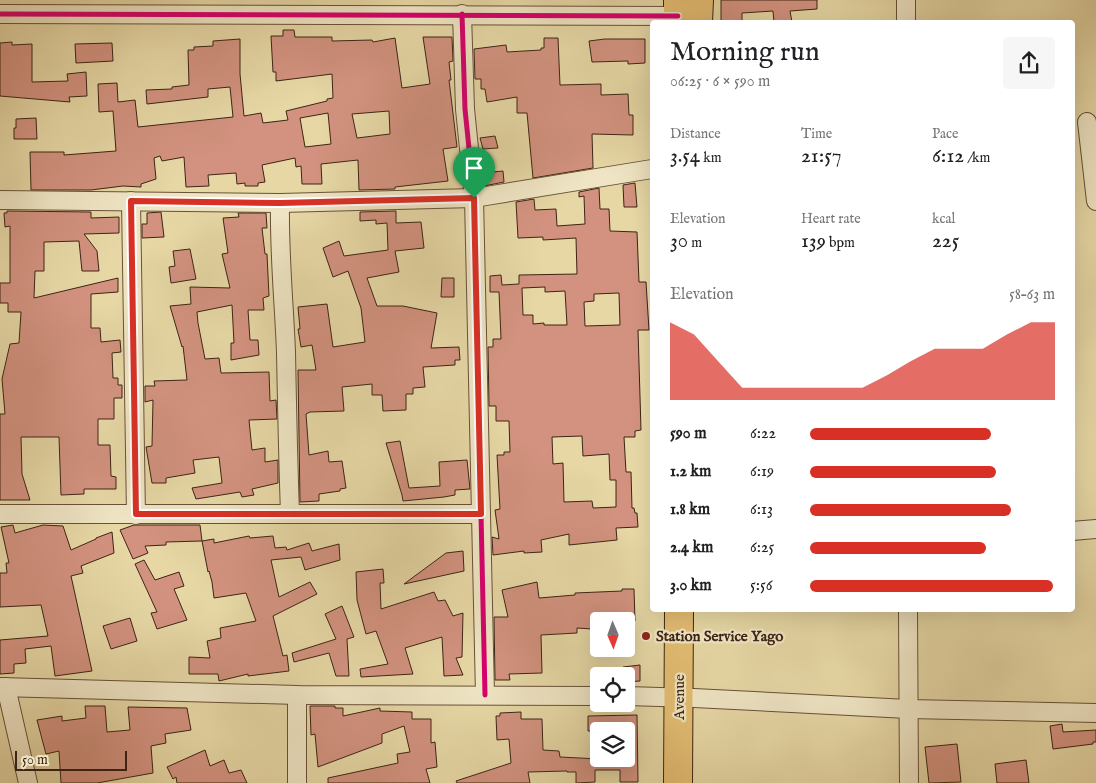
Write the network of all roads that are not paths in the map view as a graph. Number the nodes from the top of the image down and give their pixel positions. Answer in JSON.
{"nodes":[{"id":1,"x":906,"y":0,"type":"edge"},
{"id":2,"x":196,"y":7,"type":"edge"},
{"id":3,"x":368,"y":7,"type":"edge"},
{"id":4,"x":686,"y":12,"type":"edge"},
{"id":5,"x":0,"y":14,"type":"edge"},
{"id":6,"x":462,"y":14,"type":"junction"},
{"id":7,"x":906,"y":20,"type":"edge"},
{"id":8,"x":1085,"y":122,"type":"edge"},
{"id":9,"x":650,"y":169,"type":"edge"},
{"id":10,"x":474,"y":198,"type":"junction"},
{"id":11,"x":0,"y":200,"type":"edge"},
{"id":12,"x":131,"y":201,"type":"junction"},
{"id":13,"x":1096,"y":202,"type":"edge"},
{"id":14,"x":280,"y":203,"type":"junction"},
{"id":15,"x":290,"y":513,"type":"junction"},
{"id":16,"x":0,"y":514,"type":"edge"},
{"id":17,"x":136,"y":514,"type":"junction"},
{"id":18,"x":481,"y":514,"type":"junction"},
{"id":19,"x":1096,"y":530,"type":"edge"},
{"id":20,"x":1075,"y":531,"type":"edge"},
{"id":21,"x":678,"y":612,"type":"edge"},
{"id":22,"x":694,"y":612,"type":"edge"},
{"id":23,"x":908,"y":612,"type":"edge"},
{"id":24,"x":3,"y":687,"type":"edge"},
{"id":25,"x":297,"y":695,"type":"junction"},
{"id":26,"x":485,"y":695,"type":"junction"},
{"id":27,"x":590,"y":696,"type":"edge"},
{"id":28,"x":635,"y":696,"type":"edge"},
{"id":29,"x":686,"y":697,"type":"junction"},
{"id":30,"x":908,"y":709,"type":"junction"},
{"id":31,"x":1096,"y":713,"type":"edge"},
{"id":32,"x":28,"y":783,"type":"edge"},
{"id":33,"x":298,"y":783,"type":"edge"},
{"id":34,"x":678,"y":783,"type":"edge"},
{"id":35,"x":694,"y":783,"type":"edge"},
{"id":36,"x":909,"y":783,"type":"edge"}],
"edges":[{"from":1,"to":7,"type":"street"},
{"from":2,"to":3,"type":"street"},
{"from":2,"to":5,"type":"street"},
{"from":3,"to":6,"type":"street"},
{"from":4,"to":6,"type":"street"},
{"from":6,"to":10,"type":"street"},
{"from":8,"to":13,"type":"street"},
{"from":9,"to":10,"type":"street"},
{"from":10,"to":14,"type":"street"},
{"from":10,"to":18,"type":"street"},
{"from":11,"to":12,"type":"street"},
{"from":12,"to":14,"type":"street"},
{"from":12,"to":17,"type":"street"},
{"from":14,"to":15,"type":"street"},
{"from":15,"to":17,"type":"street"},
{"from":15,"to":18,"type":"street"},
{"from":16,"to":17,"type":"street"},
{"from":18,"to":26,"type":"street"},
{"from":19,"to":20,"type":"street"},
{"from":21,"to":29,"type":"highway","name":"Avenue"},
{"from":22,"to":29,"type":"highway"},
{"from":23,"to":30,"type":"street"},
{"from":24,"to":25,"type":"street"},
{"from":24,"to":32,"type":"street"},
{"from":25,"to":26,"type":"street"},
{"from":25,"to":33,"type":"street"},
{"from":26,"to":27,"type":"street"},
{"from":28,"to":29,"type":"street"},
{"from":29,"to":30,"type":"street"},
{"from":29,"to":34,"type":"highway","name":"Avenue"},
{"from":29,"to":35,"type":"highway"},
{"from":30,"to":31,"type":"street"},
{"from":30,"to":36,"type":"street"}]}
